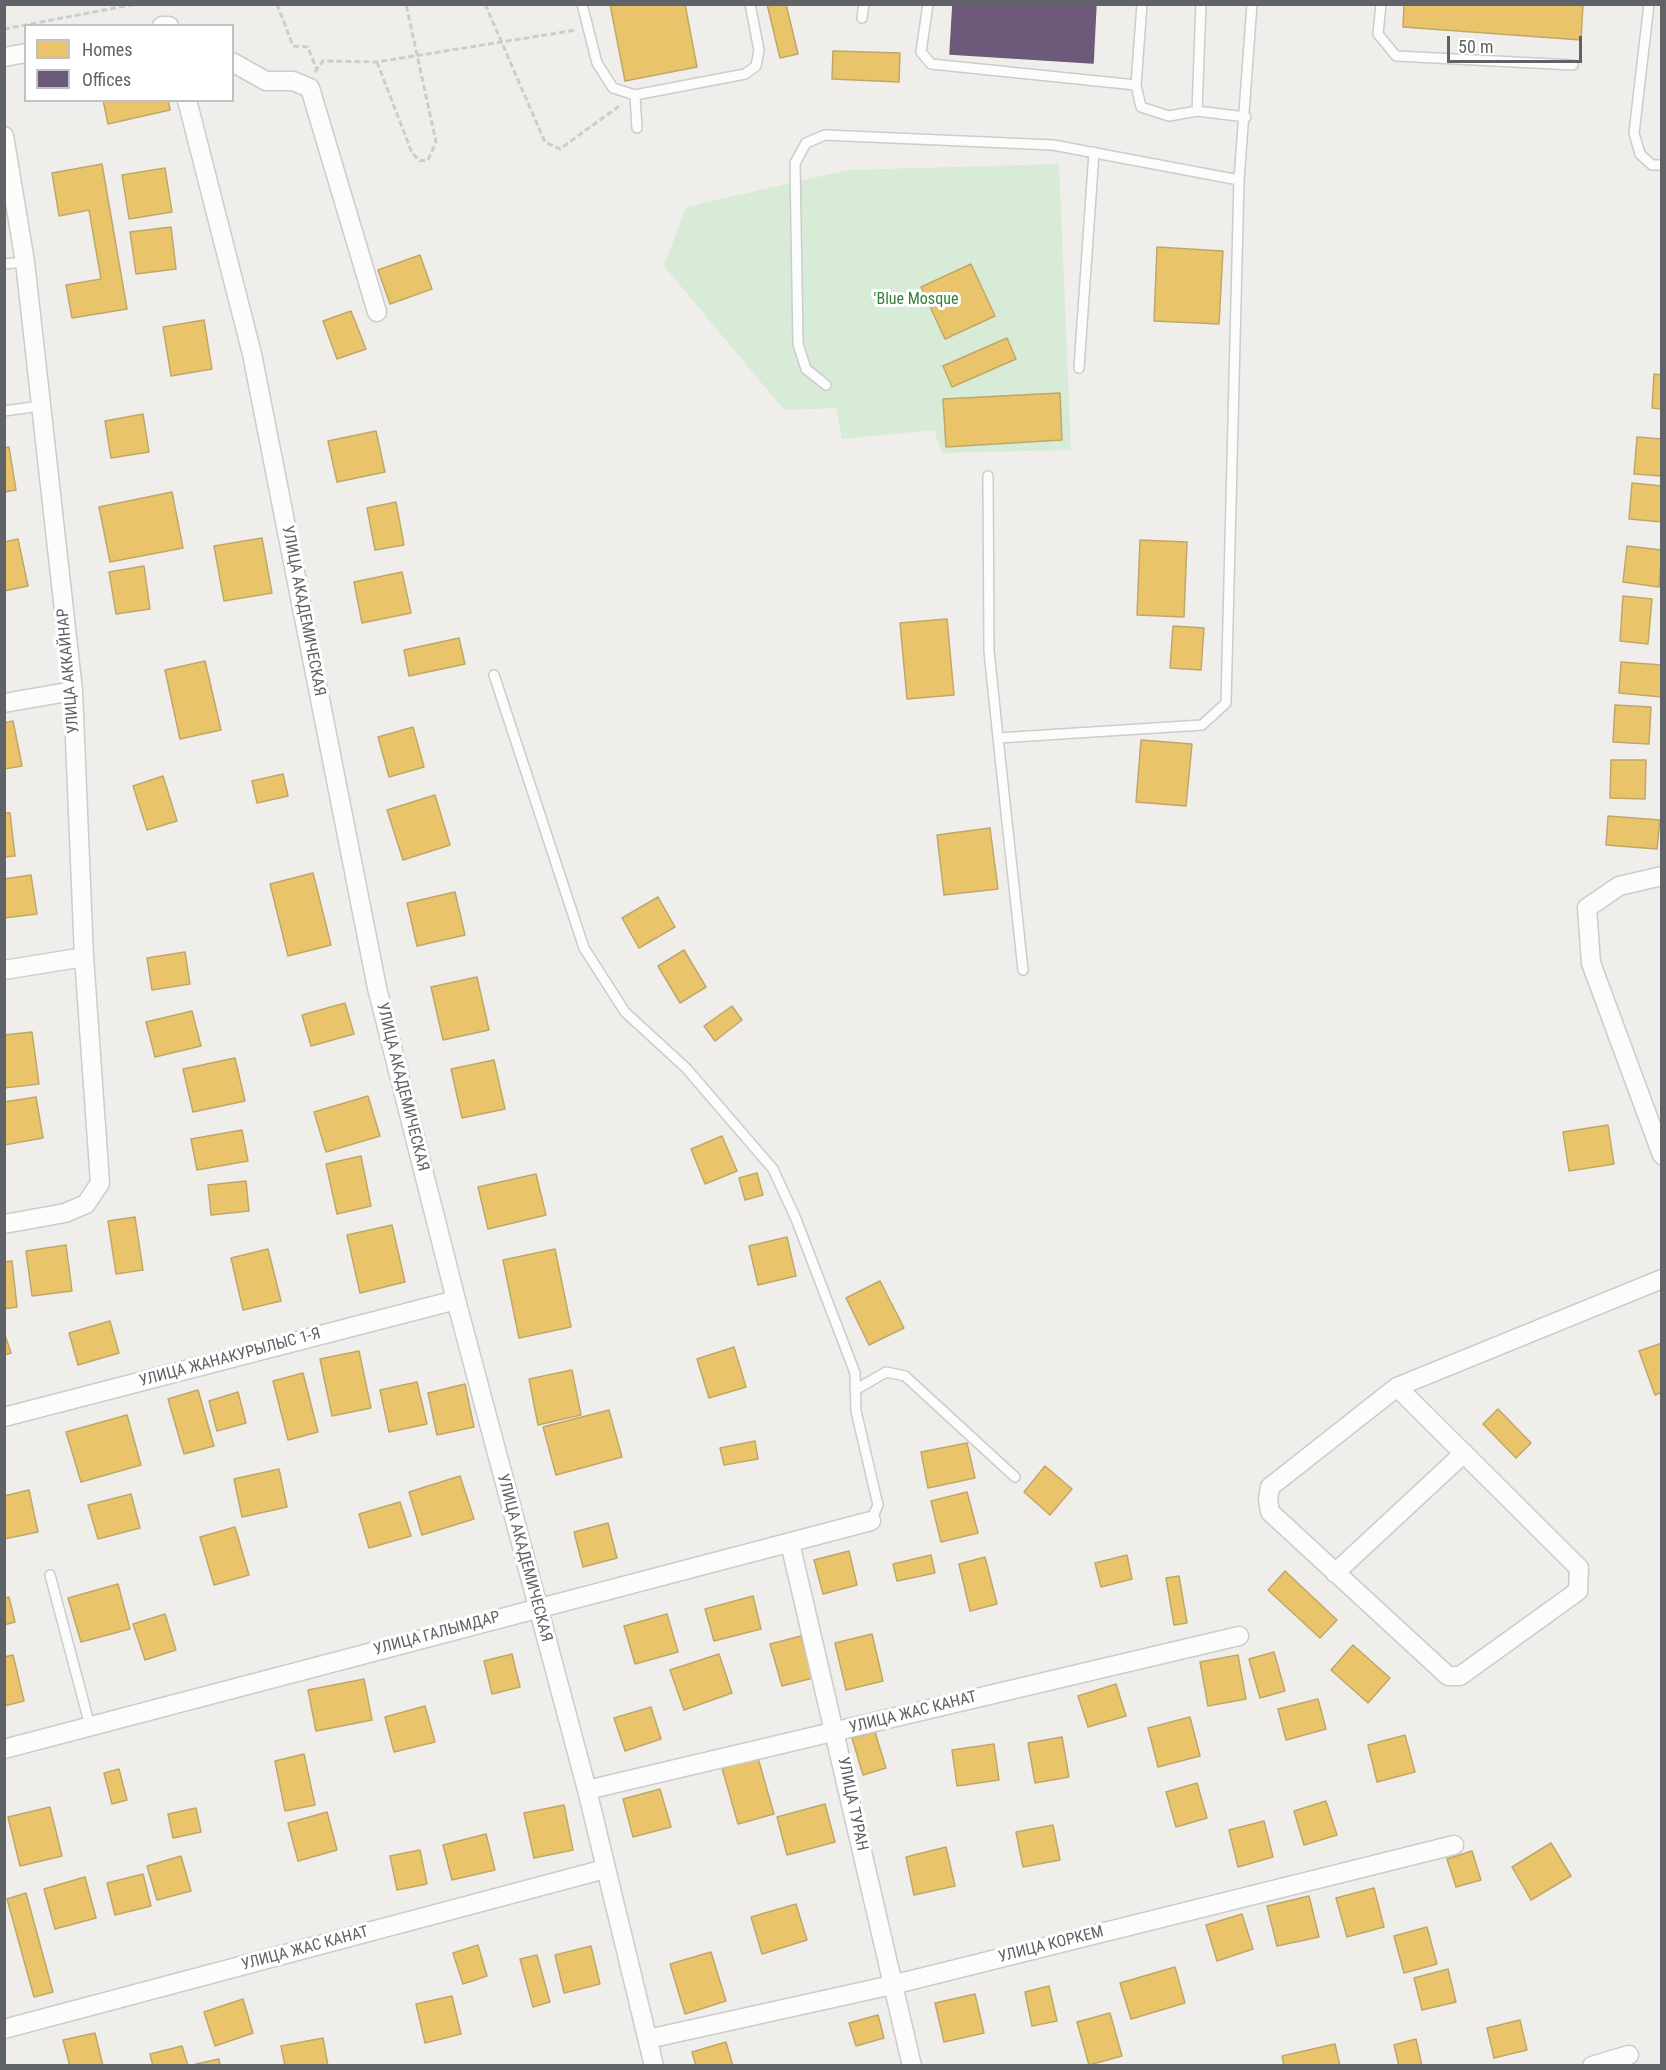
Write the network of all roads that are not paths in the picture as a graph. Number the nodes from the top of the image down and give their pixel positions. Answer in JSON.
{"nodes":[{"id":1,"x":582,"y":4,"type":"edge"},
{"id":2,"x":750,"y":4,"type":"edge"},
{"id":3,"x":864,"y":4,"type":"edge"},
{"id":4,"x":927,"y":4,"type":"edge"},
{"id":5,"x":1142,"y":4,"type":"edge"},
{"id":6,"x":1201,"y":4,"type":"edge"},
{"id":7,"x":1252,"y":4,"type":"edge"},
{"id":8,"x":1381,"y":4,"type":"edge"},
{"id":9,"x":1648,"y":4,"type":"edge"},
{"id":10,"x":862,"y":18,"type":"dead end"},
{"id":11,"x":24,"y":53,"type":"edge"},
{"id":12,"x":4,"y":57,"type":"edge"},
{"id":13,"x":234,"y":63,"type":"edge"},
{"id":14,"x":1573,"y":65,"type":"dead end"},
{"id":15,"x":1136,"y":86,"type":"junction"},
{"id":16,"x":634,"y":95,"type":"junction"},
{"id":17,"x":188,"y":102,"type":"edge"},
{"id":18,"x":1197,"y":111,"type":"junction"},
{"id":19,"x":1246,"y":117,"type":"junction"},
{"id":20,"x":637,"y":128,"type":"dead end"},
{"id":21,"x":4,"y":136,"type":"edge"},
{"id":22,"x":1094,"y":152,"type":"junction"},
{"id":23,"x":1662,"y":165,"type":"edge"},
{"id":24,"x":1239,"y":180,"type":"junction"},
{"id":25,"x":25,"y":262,"type":"junction"},
{"id":26,"x":4,"y":264,"type":"edge"},
{"id":27,"x":377,"y":312,"type":"dead end"},
{"id":28,"x":1079,"y":368,"type":"dead end"},
{"id":29,"x":825,"y":385,"type":"dead end"},
{"id":30,"x":40,"y":405,"type":"junction"},
{"id":31,"x":4,"y":411,"type":"edge"},
{"id":32,"x":988,"y":476,"type":"dead end"},
{"id":33,"x":494,"y":675,"type":"dead end"},
{"id":34,"x":73,"y":691,"type":"junction"},
{"id":35,"x":4,"y":703,"type":"edge"},
{"id":36,"x":998,"y":738,"type":"junction"},
{"id":37,"x":1662,"y":876,"type":"edge"},
{"id":38,"x":84,"y":957,"type":"junction"},
{"id":39,"x":4,"y":970,"type":"edge"},
{"id":40,"x":1023,"y":970,"type":"dead end"},
{"id":41,"x":1662,"y":1155,"type":"edge"},
{"id":42,"x":4,"y":1224,"type":"edge"},
{"id":43,"x":1662,"y":1279,"type":"edge"},
{"id":44,"x":456,"y":1300,"type":"junction"},
{"id":45,"x":1397,"y":1387,"type":"junction"},
{"id":46,"x":855,"y":1390,"type":"junction"},
{"id":47,"x":4,"y":1417,"type":"edge"},
{"id":48,"x":1464,"y":1453,"type":"junction"},
{"id":49,"x":1015,"y":1477,"type":"dead end"},
{"id":50,"x":871,"y":1521,"type":"joint"},
{"id":51,"x":790,"y":1543,"type":"junction"},
{"id":52,"x":1335,"y":1573,"type":"junction"},
{"id":53,"x":50,"y":1575,"type":"dead end"},
{"id":54,"x":537,"y":1607,"type":"junction"},
{"id":55,"x":1239,"y":1636,"type":"dead end"},
{"id":56,"x":90,"y":1726,"type":"junction"},
{"id":57,"x":836,"y":1732,"type":"junction"},
{"id":58,"x":4,"y":1749,"type":"edge"},
{"id":59,"x":587,"y":1791,"type":"junction"},
{"id":60,"x":1454,"y":1845,"type":"dead end"},
{"id":61,"x":605,"y":1869,"type":"junction"},
{"id":62,"x":892,"y":1985,"type":"junction"},
{"id":63,"x":4,"y":2029,"type":"edge"},
{"id":64,"x":648,"y":2038,"type":"junction"},
{"id":65,"x":1629,"y":2055,"type":"dead end"},
{"id":66,"x":654,"y":2066,"type":"edge"},
{"id":67,"x":912,"y":2066,"type":"edge"},
{"id":68,"x":1592,"y":2066,"type":"edge"}],
"edges":[{"from":1,"to":16,"type":"lane"},
{"from":2,"to":16,"type":"lane"},
{"from":3,"to":10,"type":"lane"},
{"from":4,"to":15,"type":"lane"},
{"from":5,"to":15,"type":"lane"},
{"from":6,"to":18,"type":"lane"},
{"from":7,"to":19,"type":"lane"},
{"from":8,"to":14,"type":"lane"},
{"from":9,"to":23,"type":"lane"},
{"from":11,"to":12,"type":"street"},
{"from":13,"to":27,"type":"street"},
{"from":15,"to":18,"type":"lane"},
{"from":16,"to":20,"type":"lane"},
{"from":17,"to":44,"type":"street","name":"УЛИЦА АКАДЕМИЧЕСКАЯ"},
{"from":18,"to":19,"type":"lane"},
{"from":19,"to":24,"type":"lane"},
{"from":21,"to":25,"type":"street","name":"УЛИЦА АККАЙНАР"},
{"from":22,"to":24,"type":"lane"},
{"from":22,"to":28,"type":"lane"},
{"from":22,"to":29,"type":"lane"},
{"from":24,"to":36,"type":"lane"},
{"from":25,"to":26,"type":"lane"},
{"from":25,"to":30,"type":"street","name":"УЛИЦА АККАЙНАР"},
{"from":30,"to":31,"type":"lane"},
{"from":30,"to":34,"type":"street","name":"УЛИЦА АККАЙНАР"},
{"from":32,"to":36,"type":"lane"},
{"from":33,"to":46,"type":"lane"},
{"from":34,"to":35,"type":"street"},
{"from":34,"to":38,"type":"street","name":"УЛИЦА АККАЙНАР"},
{"from":36,"to":40,"type":"lane"},
{"from":37,"to":41,"type":"street"},
{"from":38,"to":39,"type":"street"},
{"from":38,"to":42,"type":"street","name":"УЛИЦА АККАЙНАР"},
{"from":43,"to":45,"type":"street"},
{"from":44,"to":47,"type":"street","name":"УЛИЦА ЖАНАКУРЫЛЫС 1-Я"},
{"from":44,"to":54,"type":"street","name":"УЛИЦА АКАДЕМИЧЕСКАЯ"},
{"from":45,"to":48,"type":"street"},
{"from":45,"to":52,"type":"street"},
{"from":46,"to":49,"type":"lane"},
{"from":46,"to":50,"type":"lane"},
{"from":48,"to":52,"type":"street"},
{"from":48,"to":52,"type":"street"},
{"from":50,"to":51,"type":"street","name":"УЛИЦА ГАЛЫМДАР"},
{"from":51,"to":54,"type":"street","name":"УЛИЦА ГАЛЫМДАР"},
{"from":51,"to":57,"type":"street","name":"УЛИЦА ТУРАН"},
{"from":53,"to":56,"type":"lane"},
{"from":54,"to":56,"type":"street","name":"УЛИЦА ГАЛЫМДАР"},
{"from":54,"to":59,"type":"street","name":"УЛИЦА АКАДЕМИЧЕСКАЯ"},
{"from":55,"to":57,"type":"street","name":"УЛИЦА ЖАС КАНАТ"},
{"from":56,"to":58,"type":"street","name":"УЛИЦА ГАЛЫМДАР"},
{"from":57,"to":59,"type":"street","name":"УЛИЦА ЖАС КАНАТ"},
{"from":57,"to":62,"type":"street","name":"УЛИЦА ТУРАН"},
{"from":59,"to":61,"type":"street","name":"УЛИЦА АКАДЕМИЧЕСКАЯ"},
{"from":60,"to":62,"type":"street","name":"УЛИЦА КОРКЕМ"},
{"from":61,"to":63,"type":"street","name":"УЛИЦА ЖАС КАНАТ"},
{"from":61,"to":64,"type":"street","name":"УЛИЦА АКАДЕМИЧЕСКАЯ"},
{"from":62,"to":64,"type":"street","name":"УЛИЦА КОРКЕМ"},
{"from":62,"to":67,"type":"street","name":"УЛИЦА ТУРАН"},
{"from":64,"to":66,"type":"street","name":"УЛИЦА АКАДЕМИЧЕСКАЯ"},
{"from":65,"to":68,"type":"street"}]}
